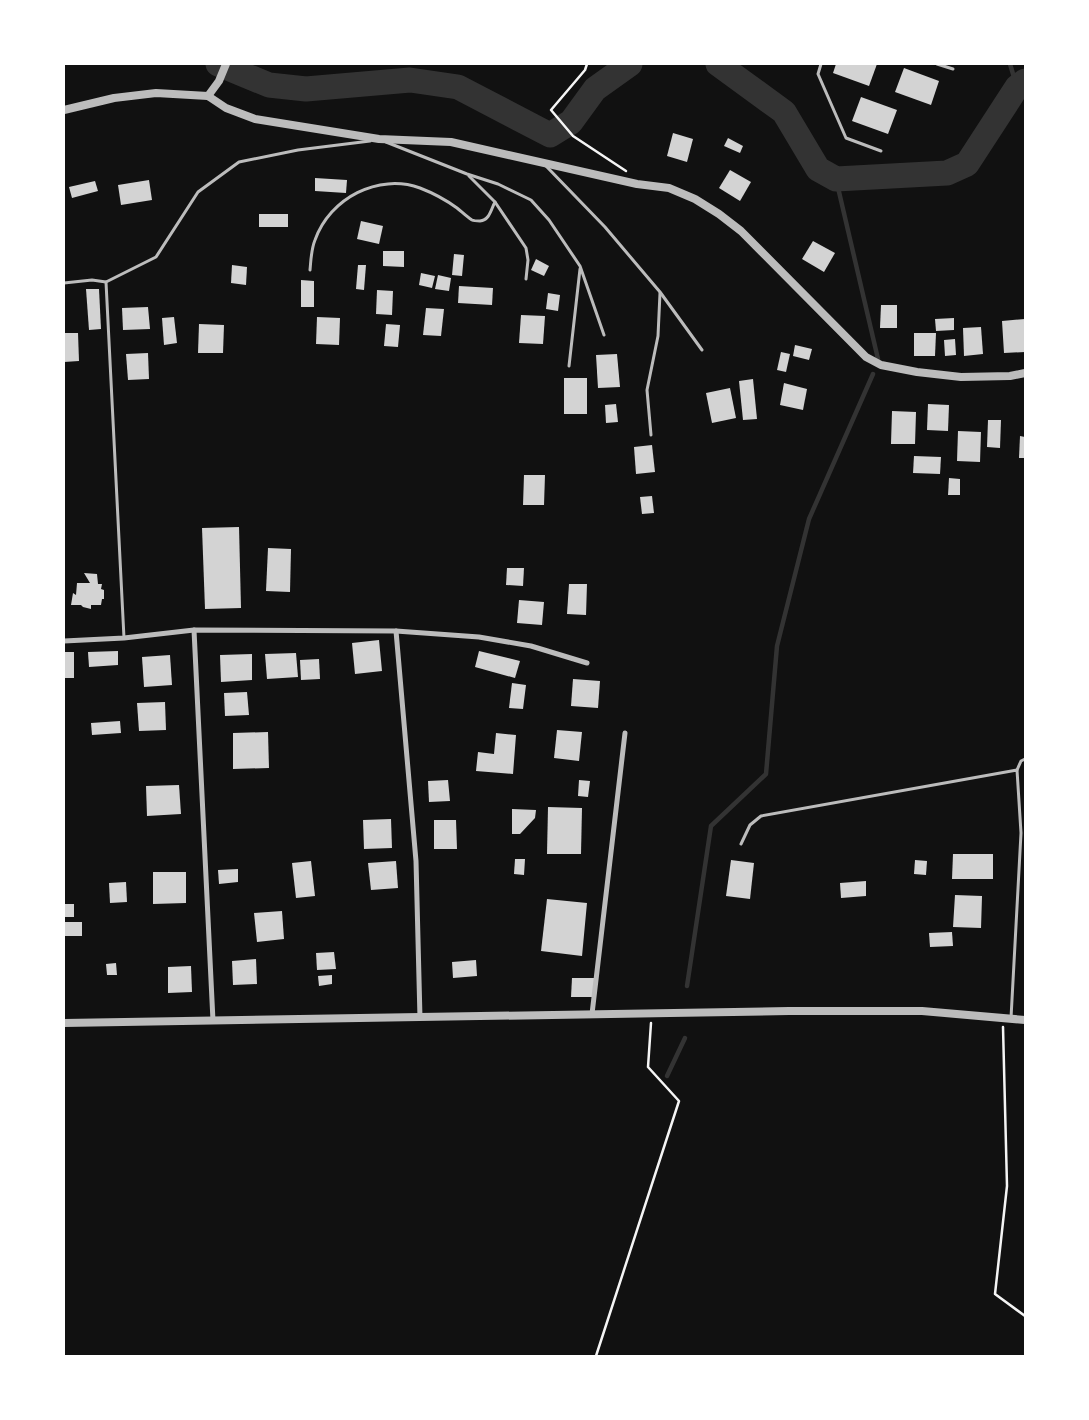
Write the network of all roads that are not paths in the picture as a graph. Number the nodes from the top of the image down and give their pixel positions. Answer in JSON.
{"nodes":[{"id":1,"x":226,"y":64,"type":"edge"},
{"id":2,"x":821,"y":64,"type":"edge"},
{"id":3,"x":937,"y":64,"type":"edge"},
{"id":4,"x":953,"y":69,"type":"dead end"},
{"id":5,"x":208,"y":96,"type":"junction"},
{"id":6,"x":64,"y":110,"type":"edge"},
{"id":7,"x":379,"y":140,"type":"junction"},
{"id":8,"x":881,"y":151,"type":"dead end"},
{"id":9,"x":542,"y":162,"type":"junction"},
{"id":10,"x":467,"y":174,"type":"junction"},
{"id":11,"x":495,"y":202,"type":"junction"},
{"id":12,"x":580,"y":266,"type":"junction"},
{"id":13,"x":310,"y":270,"type":"dead end"},
{"id":14,"x":526,"y":279,"type":"dead end"},
{"id":15,"x":106,"y":282,"type":"junction"},
{"id":16,"x":64,"y":283,"type":"edge"},
{"id":17,"x":660,"y":292,"type":"junction"},
{"id":18,"x":604,"y":335,"type":"dead end"},
{"id":19,"x":702,"y":350,"type":"dead end"},
{"id":20,"x":569,"y":366,"type":"dead end"},
{"id":21,"x":1025,"y":373,"type":"edge"},
{"id":22,"x":651,"y":436,"type":"dead end"},
{"id":23,"x":194,"y":630,"type":"junction"},
{"id":24,"x":396,"y":631,"type":"junction"},
{"id":25,"x":124,"y":638,"type":"junction"},
{"id":26,"x":64,"y":641,"type":"edge"},
{"id":27,"x":587,"y":663,"type":"dead end"},
{"id":28,"x":625,"y":733,"type":"dead end"},
{"id":29,"x":1025,"y":759,"type":"edge"},
{"id":30,"x":1017,"y":770,"type":"junction"},
{"id":31,"x":741,"y":844,"type":"dead end"},
{"id":32,"x":592,"y":1014,"type":"junction"},
{"id":33,"x":420,"y":1018,"type":"junction"},
{"id":34,"x":1007,"y":1018,"type":"junction"},
{"id":35,"x":1025,"y":1020,"type":"edge"},
{"id":36,"x":213,"y":1021,"type":"junction"},
{"id":37,"x":64,"y":1023,"type":"edge"}],
"edges":[{"from":1,"to":5,"type":"street"},
{"from":2,"to":8,"type":"lane"},
{"from":3,"to":4,"type":"lane"},
{"from":5,"to":6,"type":"street"},
{"from":5,"to":7,"type":"street"},
{"from":7,"to":9,"type":"street"},
{"from":7,"to":10,"type":"lane"},
{"from":7,"to":15,"type":"lane"},
{"from":9,"to":17,"type":"lane"},
{"from":9,"to":21,"type":"street"},
{"from":10,"to":11,"type":"lane"},
{"from":10,"to":12,"type":"lane"},
{"from":11,"to":13,"type":"lane"},
{"from":11,"to":14,"type":"lane"},
{"from":12,"to":18,"type":"lane"},
{"from":12,"to":20,"type":"lane"},
{"from":15,"to":16,"type":"lane"},
{"from":15,"to":25,"type":"lane"},
{"from":17,"to":19,"type":"lane"},
{"from":17,"to":22,"type":"lane"},
{"from":23,"to":24,"type":"street"},
{"from":23,"to":25,"type":"street"},
{"from":23,"to":36,"type":"street"},
{"from":24,"to":27,"type":"street"},
{"from":24,"to":33,"type":"street"},
{"from":25,"to":26,"type":"street"},
{"from":28,"to":32,"type":"street"},
{"from":29,"to":30,"type":"lane"},
{"from":30,"to":31,"type":"lane"},
{"from":30,"to":34,"type":"lane"},
{"from":32,"to":33,"type":"street"},
{"from":32,"to":34,"type":"street"},
{"from":33,"to":36,"type":"street"},
{"from":34,"to":35,"type":"street"},
{"from":36,"to":37,"type":"street"}]}
